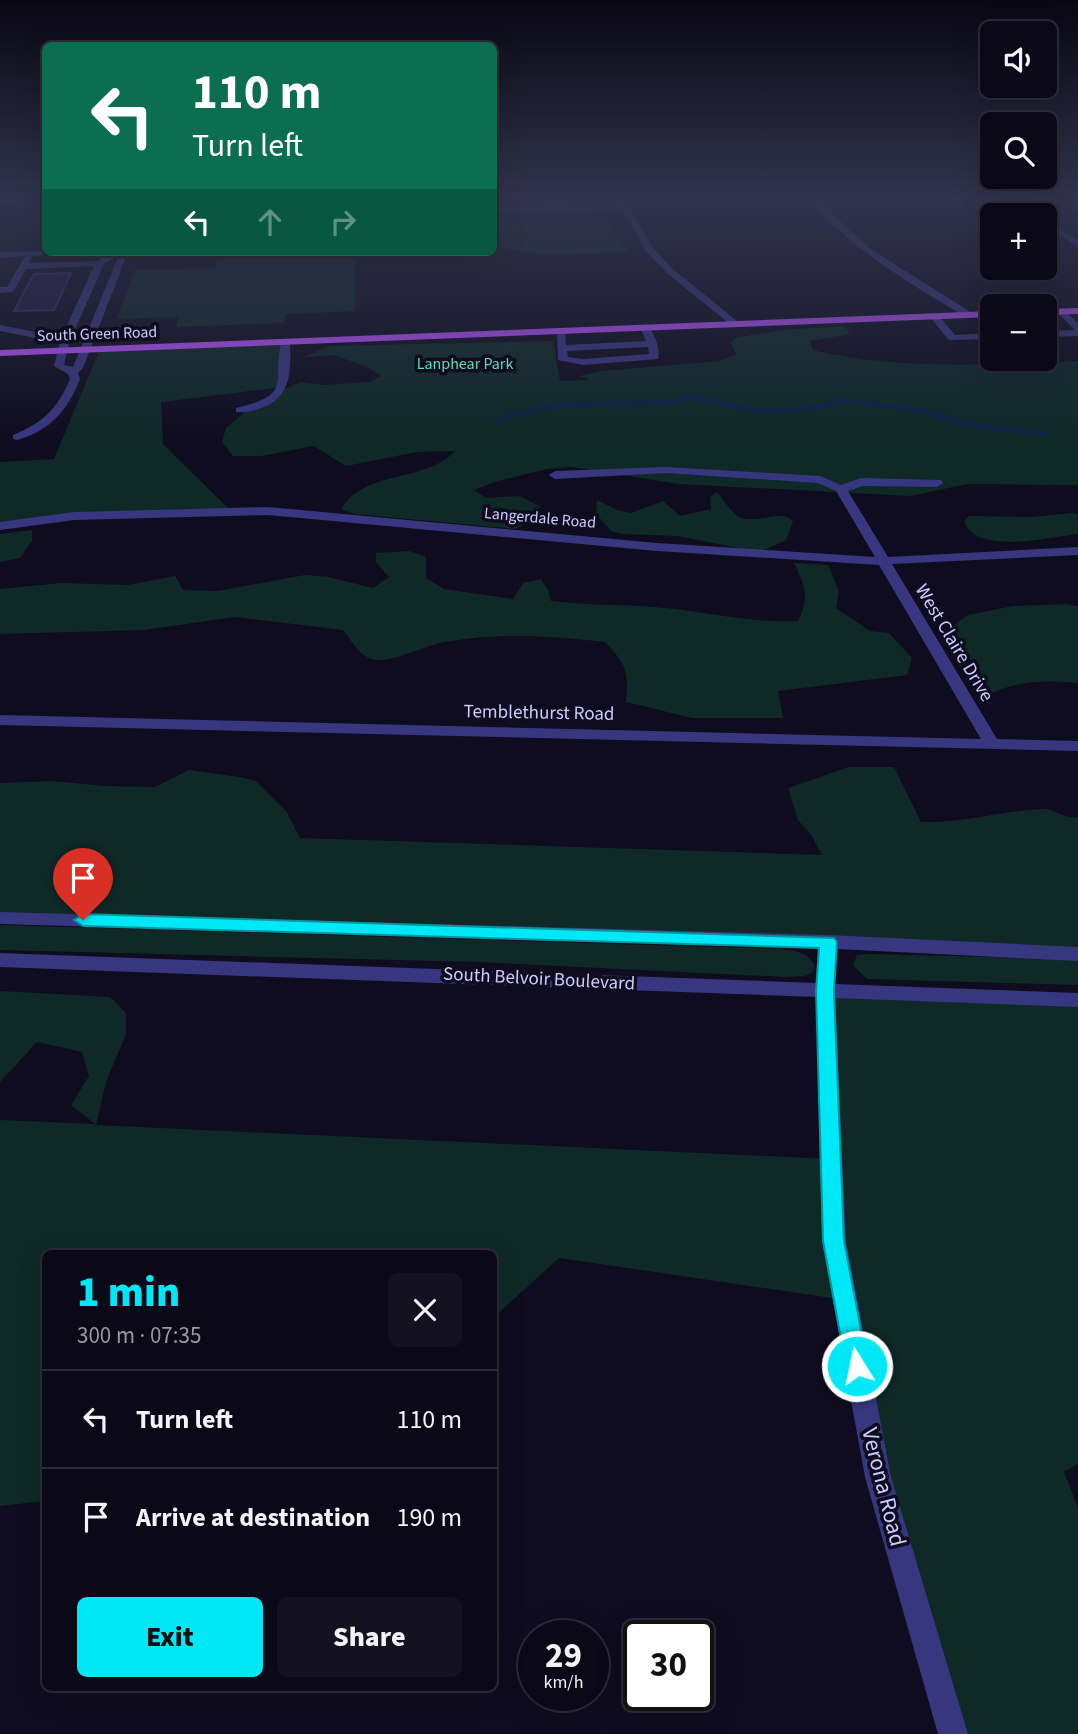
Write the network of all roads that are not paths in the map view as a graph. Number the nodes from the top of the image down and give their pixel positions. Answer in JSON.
{"nodes":[{"id":1,"x":16,"y":280,"type":"edge"},
{"id":2,"x":93,"y":280,"type":"edge"},
{"id":3,"x":111,"y":280,"type":"edge"},
{"id":4,"x":681,"y":280,"type":"edge"},
{"id":5,"x":911,"y":280,"type":"edge"},
{"id":6,"x":0,"y":290,"type":"edge"},
{"id":7,"x":1057,"y":311,"type":"edge"},
{"id":8,"x":1061,"y":311,"type":"junction"},
{"id":9,"x":1078,"y":311,"type":"edge"},
{"id":10,"x":969,"y":315,"type":"junction"},
{"id":11,"x":980,"y":315,"type":"edge"},
{"id":12,"x":934,"y":316,"type":"junction"},
{"id":13,"x":734,"y":323,"type":"junction"},
{"id":14,"x":645,"y":327,"type":"junction"},
{"id":15,"x":0,"y":328,"type":"edge"},
{"id":16,"x":1078,"y":328,"type":"edge"},
{"id":17,"x":560,"y":330,"type":"junction"},
{"id":18,"x":1078,"y":333,"type":"edge"},
{"id":19,"x":1057,"y":334,"type":"edge"},
{"id":20,"x":69,"y":335,"type":"junction"},
{"id":21,"x":980,"y":337,"type":"edge"},
{"id":22,"x":285,"y":342,"type":"junction"},
{"id":23,"x":652,"y":344,"type":"junction"},
{"id":24,"x":561,"y":348,"type":"junction"},
{"id":25,"x":85,"y":350,"type":"junction"},
{"id":26,"x":62,"y":351,"type":"junction"},
{"id":27,"x":0,"y":353,"type":"edge"},
{"id":28,"x":73,"y":372,"type":"junction"},
{"id":29,"x":240,"y":410,"type":"dead end"},
{"id":30,"x":17,"y":437,"type":"dead end"},
{"id":31,"x":555,"y":475,"type":"dead end"},
{"id":32,"x":937,"y":483,"type":"dead end"},
{"id":33,"x":841,"y":489,"type":"junction"},
{"id":34,"x":0,"y":526,"type":"edge"},
{"id":35,"x":1078,"y":551,"type":"edge"},
{"id":36,"x":884,"y":561,"type":"junction"},
{"id":37,"x":0,"y":720,"type":"edge"},
{"id":38,"x":992,"y":744,"type":"junction"},
{"id":39,"x":1078,"y":746,"type":"edge"},
{"id":40,"x":0,"y":918,"type":"edge"},
{"id":41,"x":828,"y":942,"type":"junction"},
{"id":42,"x":1078,"y":954,"type":"edge"},
{"id":43,"x":0,"y":960,"type":"edge"},
{"id":44,"x":825,"y":991,"type":"junction"},
{"id":45,"x":1078,"y":1000,"type":"edge"},
{"id":46,"x":953,"y":1734,"type":"edge"}],
"edges":[{"from":1,"to":6,"type":"street"},
{"from":2,"to":20,"type":"street"},
{"from":3,"to":25,"type":"street"},
{"from":4,"to":13,"type":"street"},
{"from":5,"to":10,"type":"street"},
{"from":7,"to":8,"type":"main road"},
{"from":8,"to":9,"type":"main road"},
{"from":8,"to":16,"type":"street"},
{"from":10,"to":11,"type":"main road","name":"South Green Road"},
{"from":10,"to":12,"type":"main road","name":"South Green Road"},
{"from":12,"to":13,"type":"main road","name":"South Green Road"},
{"from":12,"to":21,"type":"street"},
{"from":13,"to":14,"type":"main road","name":"South Green Road"},
{"from":14,"to":17,"type":"main road","name":"South Green Road"},
{"from":14,"to":23,"type":"street"},
{"from":15,"to":20,"type":"street"},
{"from":17,"to":22,"type":"main road","name":"South Green Road"},
{"from":17,"to":24,"type":"street"},
{"from":18,"to":19,"type":"street"},
{"from":20,"to":26,"type":"street"},
{"from":22,"to":25,"type":"main road","name":"South Green Road"},
{"from":22,"to":29,"type":"street"},
{"from":23,"to":24,"type":"street"},
{"from":23,"to":24,"type":"street"},
{"from":25,"to":26,"type":"main road","name":"South Green Road"},
{"from":25,"to":28,"type":"street"},
{"from":26,"to":27,"type":"main road","name":"South Green Road"},
{"from":26,"to":28,"type":"street"},
{"from":28,"to":30,"type":"street"},
{"from":31,"to":33,"type":"street"},
{"from":32,"to":33,"type":"street"},
{"from":33,"to":36,"type":"street","name":"West Claire Drive"},
{"from":34,"to":36,"type":"street","name":"Langerdale Road"},
{"from":35,"to":36,"type":"street","name":"Langerdale Road"},
{"from":36,"to":38,"type":"street","name":"West Claire Drive"},
{"from":37,"to":38,"type":"street","name":"Temblethurst Road"},
{"from":38,"to":39,"type":"street","name":"Temblethurst Road"},
{"from":40,"to":41,"type":"street"},
{"from":41,"to":42,"type":"street"},
{"from":41,"to":44,"type":"street","name":"Verona Road"},
{"from":43,"to":44,"type":"street","name":"South Belvoir Boulevard"},
{"from":44,"to":45,"type":"street","name":"South Belvoir Boulevard"},
{"from":44,"to":46,"type":"street","name":"Verona Road"}]}
